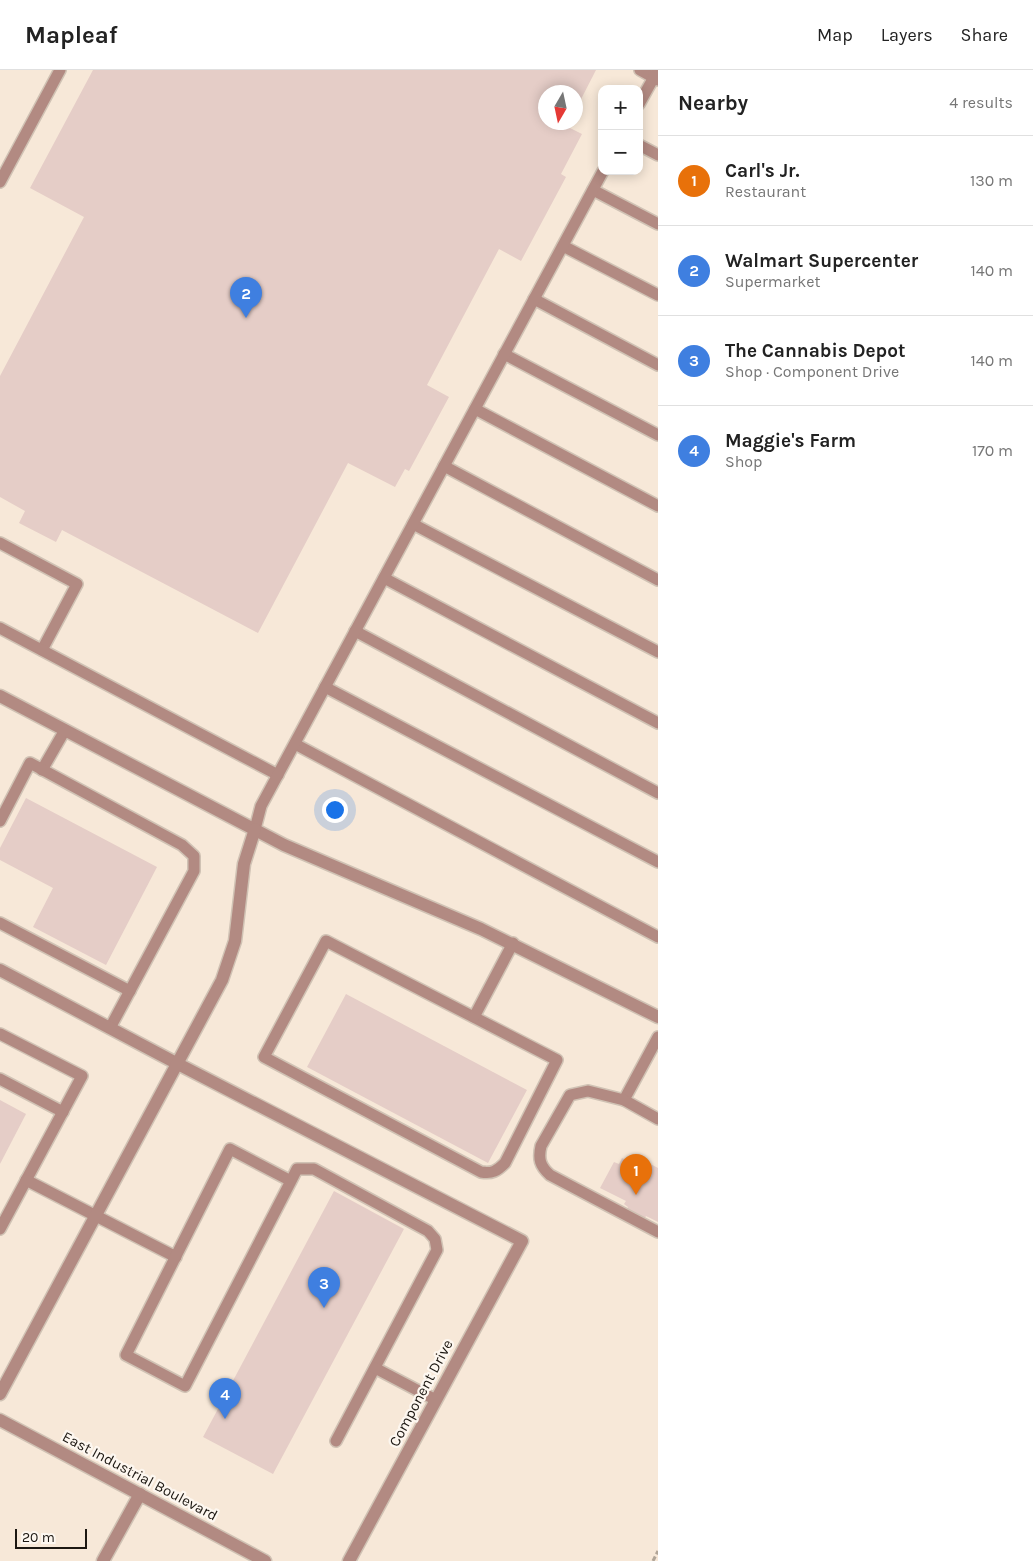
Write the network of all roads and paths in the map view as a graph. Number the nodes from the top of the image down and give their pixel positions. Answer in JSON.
{"nodes":[{"id":1,"x":60,"y":70,"type":"edge"},
{"id":2,"x":640,"y":70,"type":"edge"},
{"id":3,"x":656,"y":76,"type":"edge"},
{"id":4,"x":643,"y":97,"type":"edge"},
{"id":5,"x":643,"y":147,"type":"edge"},
{"id":6,"x":658,"y":155,"type":"edge"},
{"id":7,"x":601,"y":175,"type":"edge"},
{"id":8,"x":0,"y":182,"type":"edge"},
{"id":9,"x":593,"y":190,"type":"junction"},
{"id":10,"x":658,"y":224,"type":"edge"},
{"id":11,"x":563,"y":246,"type":"junction"},
{"id":12,"x":658,"y":295,"type":"edge"},
{"id":13,"x":534,"y":299,"type":"junction"},
{"id":14,"x":504,"y":354,"type":"junction"},
{"id":15,"x":658,"y":365,"type":"edge"},
{"id":16,"x":475,"y":410,"type":"junction"},
{"id":17,"x":658,"y":436,"type":"edge"},
{"id":18,"x":444,"y":466,"type":"junction"},
{"id":19,"x":658,"y":506,"type":"edge"},
{"id":20,"x":413,"y":524,"type":"junction"},
{"id":21,"x":0,"y":543,"type":"edge"},
{"id":22,"x":384,"y":578,"type":"junction"},
{"id":23,"x":658,"y":580,"type":"edge"},
{"id":24,"x":0,"y":628,"type":"edge"},
{"id":25,"x":355,"y":631,"type":"junction"},
{"id":26,"x":42,"y":650,"type":"junction"},
{"id":27,"x":658,"y":652,"type":"edge"},
{"id":28,"x":325,"y":687,"type":"junction"},
{"id":29,"x":0,"y":696,"type":"edge"},
{"id":30,"x":658,"y":723,"type":"edge"},
{"id":31,"x":65,"y":730,"type":"junction"},
{"id":32,"x":294,"y":744,"type":"junction"},
{"id":33,"x":42,"y":770,"type":"junction"},
{"id":34,"x":278,"y":775,"type":"junction"},
{"id":35,"x":658,"y":793,"type":"edge"},
{"id":36,"x":0,"y":821,"type":"edge"},
{"id":37,"x":255,"y":829,"type":"junction"},
{"id":38,"x":658,"y":862,"type":"edge"},
{"id":39,"x":0,"y":923,"type":"edge"},
{"id":40,"x":658,"y":937,"type":"edge"},
{"id":41,"x":513,"y":943,"type":"junction"},
{"id":42,"x":0,"y":970,"type":"edge"},
{"id":43,"x":130,"y":991,"type":"junction"},
{"id":44,"x":658,"y":1017,"type":"edge"},
{"id":45,"x":474,"y":1018,"type":"junction"},
{"id":46,"x":110,"y":1028,"type":"junction"},
{"id":47,"x":0,"y":1034,"type":"edge"},
{"id":48,"x":658,"y":1037,"type":"edge"},
{"id":49,"x":178,"y":1064,"type":"junction"},
{"id":50,"x":0,"y":1079,"type":"edge"},
{"id":51,"x":624,"y":1100,"type":"junction"},
{"id":52,"x":63,"y":1112,"type":"junction"},
{"id":53,"x":658,"y":1118,"type":"edge"},
{"id":54,"x":26,"y":1180,"type":"junction"},
{"id":55,"x":291,"y":1181,"type":"junction"},
{"id":56,"x":96,"y":1215,"type":"junction"},
{"id":57,"x":0,"y":1229,"type":"edge"},
{"id":58,"x":658,"y":1232,"type":"edge"},
{"id":59,"x":176,"y":1257,"type":"junction"},
{"id":60,"x":375,"y":1368,"type":"junction"},
{"id":61,"x":0,"y":1394,"type":"edge"},
{"id":62,"x":436,"y":1400,"type":"junction"},
{"id":63,"x":0,"y":1420,"type":"edge"},
{"id":64,"x":336,"y":1441,"type":"dead end"},
{"id":65,"x":140,"y":1494,"type":"junction"},
{"id":66,"x":658,"y":1551,"type":"edge"},
{"id":67,"x":103,"y":1561,"type":"edge"},
{"id":68,"x":265,"y":1561,"type":"edge"},
{"id":69,"x":349,"y":1561,"type":"edge"},
{"id":70,"x":653,"y":1561,"type":"edge"}],
"edges":[{"from":1,"to":8,"type":"lane"},
{"from":2,"to":3,"type":"lane"},
{"from":3,"to":4,"type":"lane"},
{"from":5,"to":6,"type":"lane"},
{"from":7,"to":9,"type":"lane"},
{"from":9,"to":10,"type":"lane"},
{"from":9,"to":11,"type":"lane"},
{"from":11,"to":12,"type":"lane"},
{"from":11,"to":13,"type":"lane"},
{"from":13,"to":14,"type":"lane"},
{"from":13,"to":15,"type":"lane"},
{"from":14,"to":16,"type":"lane"},
{"from":14,"to":17,"type":"lane"},
{"from":16,"to":18,"type":"lane"},
{"from":16,"to":19,"type":"lane"},
{"from":18,"to":20,"type":"lane"},
{"from":18,"to":23,"type":"lane"},
{"from":20,"to":22,"type":"lane"},
{"from":20,"to":27,"type":"lane"},
{"from":21,"to":26,"type":"lane"},
{"from":22,"to":25,"type":"lane"},
{"from":22,"to":30,"type":"lane"},
{"from":24,"to":26,"type":"lane"},
{"from":25,"to":28,"type":"lane"},
{"from":25,"to":35,"type":"lane"},
{"from":26,"to":34,"type":"lane"},
{"from":28,"to":32,"type":"lane"},
{"from":28,"to":38,"type":"lane"},
{"from":29,"to":31,"type":"street"},
{"from":31,"to":33,"type":"lane"},
{"from":31,"to":37,"type":"street"},
{"from":32,"to":34,"type":"lane"},
{"from":32,"to":40,"type":"lane"},
{"from":33,"to":36,"type":"lane"},
{"from":33,"to":43,"type":"lane"},
{"from":34,"to":37,"type":"lane"},
{"from":37,"to":41,"type":"street"},
{"from":37,"to":49,"type":"street"},
{"from":39,"to":43,"type":"lane"},
{"from":41,"to":44,"type":"street"},
{"from":41,"to":45,"type":"lane"},
{"from":42,"to":46,"type":"street"},
{"from":43,"to":46,"type":"lane"},
{"from":45,"to":45,"type":"lane"},
{"from":46,"to":49,"type":"street"},
{"from":47,"to":52,"type":"lane"},
{"from":48,"to":51,"type":"lane"},
{"from":49,"to":56,"type":"street"},
{"from":49,"to":62,"type":"street","name":"Component Drive"},
{"from":50,"to":52,"type":"lane"},
{"from":51,"to":53,"type":"lane"},
{"from":51,"to":58,"type":"lane"},
{"from":52,"to":54,"type":"lane"},
{"from":54,"to":56,"type":"lane"},
{"from":54,"to":57,"type":"lane"},
{"from":55,"to":59,"type":"lane"},
{"from":55,"to":59,"type":"lane"},
{"from":55,"to":60,"type":"lane"},
{"from":56,"to":59,"type":"lane"},
{"from":56,"to":61,"type":"street"},
{"from":60,"to":62,"type":"lane"},
{"from":60,"to":64,"type":"lane"},
{"from":62,"to":69,"type":"street","name":"Component Drive"},
{"from":63,"to":65,"type":"street","name":"East Industrial Boulevard"},
{"from":65,"to":67,"type":"street"},
{"from":65,"to":68,"type":"street","name":"East Industrial Boulevard"},
{"from":66,"to":70,"type":"path"}]}
